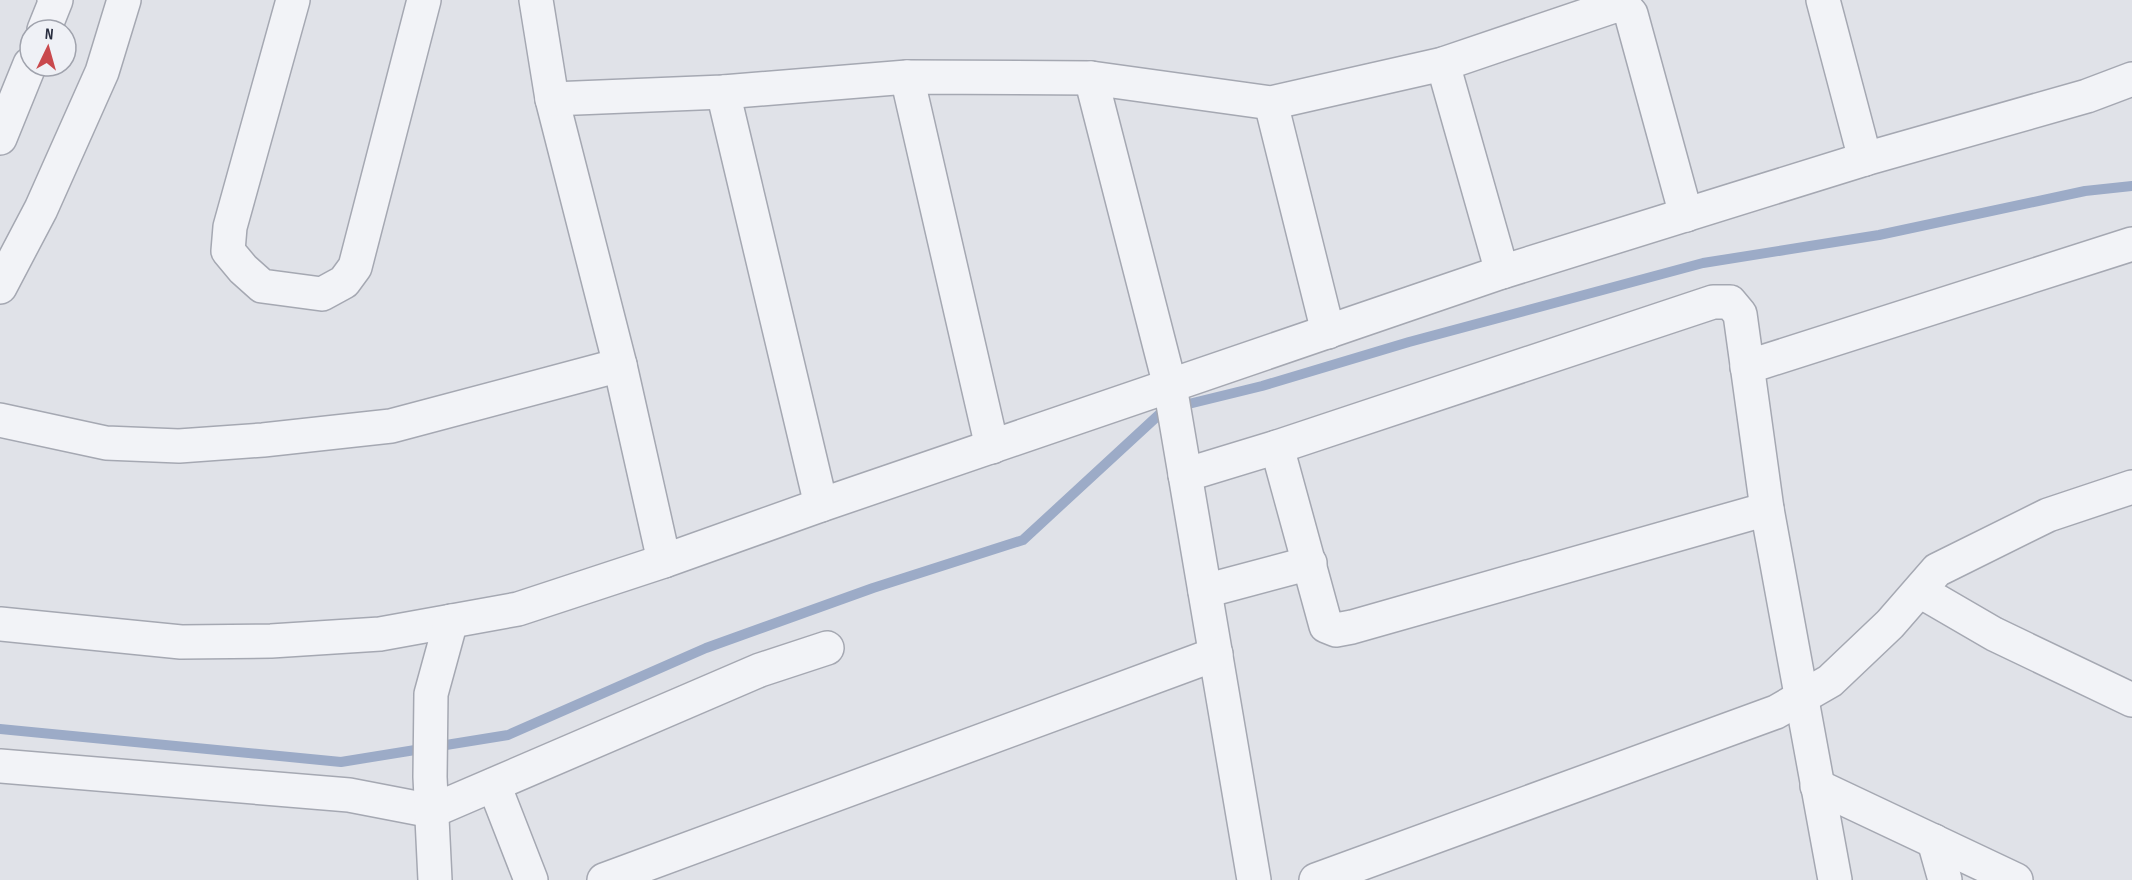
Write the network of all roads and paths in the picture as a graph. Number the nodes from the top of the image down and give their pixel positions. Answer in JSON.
{"nodes":[{"id":1,"x":55,"y":0,"type":"edge"},
{"id":2,"x":124,"y":0,"type":"edge"},
{"id":3,"x":293,"y":0,"type":"edge"},
{"id":4,"x":424,"y":0,"type":"edge"},
{"id":5,"x":536,"y":0,"type":"edge"},
{"id":6,"x":1823,"y":0,"type":"edge"},
{"id":7,"x":48,"y":18,"type":"edge"},
{"id":8,"x":1443,"y":64,"type":"junction"},
{"id":9,"x":907,"y":77,"type":"junction"},
{"id":10,"x":24,"y":78,"type":"edge"},
{"id":11,"x":1091,"y":78,"type":"junction"},
{"id":12,"x":2132,"y":79,"type":"edge"},
{"id":13,"x":723,"y":92,"type":"junction"},
{"id":14,"x":552,"y":99,"type":"junction"},
{"id":15,"x":1271,"y":103,"type":"junction"},
{"id":16,"x":0,"y":138,"type":"edge"},
{"id":17,"x":1865,"y":159,"type":"junction"},
{"id":18,"x":1686,"y":215,"type":"junction"},
{"id":19,"x":2132,"y":244,"type":"edge"},
{"id":20,"x":1502,"y":272,"type":"junction"},
{"id":21,"x":0,"y":287,"type":"edge"},
{"id":22,"x":1328,"y":332,"type":"junction"},
{"id":23,"x":620,"y":365,"type":"junction"},
{"id":24,"x":1746,"y":367,"type":"junction"},
{"id":25,"x":1170,"y":390,"type":"junction"},
{"id":26,"x":0,"y":420,"type":"edge"},
{"id":27,"x":992,"y":447,"type":"junction"},
{"id":28,"x":1277,"y":447,"type":"junction"},
{"id":29,"x":1185,"y":475,"type":"junction"},
{"id":30,"x":2132,"y":487,"type":"edge"},
{"id":31,"x":821,"y":505,"type":"junction"},
{"id":32,"x":1767,"y":509,"type":"junction"},
{"id":33,"x":664,"y":561,"type":"junction"},
{"id":34,"x":1310,"y":563,"type":"junction"},
{"id":35,"x":1205,"y":591,"type":"junction"},
{"id":36,"x":1920,"y":591,"type":"junction"},
{"id":37,"x":451,"y":621,"type":"junction"},
{"id":38,"x":0,"y":624,"type":"edge"},
{"id":39,"x":827,"y":648,"type":"dead end"},
{"id":40,"x":1216,"y":654,"type":"junction"},
{"id":41,"x":1802,"y":697,"type":"junction"},
{"id":42,"x":2132,"y":700,"type":"edge"},
{"id":43,"x":0,"y":766,"type":"edge"},
{"id":44,"x":494,"y":784,"type":"junction"},
{"id":45,"x":1817,"y":786,"type":"junction"},
{"id":46,"x":432,"y":811,"type":"junction"},
{"id":47,"x":1934,"y":841,"type":"junction"},
{"id":48,"x":435,"y":880,"type":"edge"},
{"id":49,"x":531,"y":880,"type":"edge"},
{"id":50,"x":604,"y":880,"type":"edge"},
{"id":51,"x":1254,"y":880,"type":"edge"},
{"id":52,"x":1316,"y":880,"type":"edge"},
{"id":53,"x":1835,"y":880,"type":"edge"},
{"id":54,"x":1945,"y":880,"type":"edge"},
{"id":55,"x":2016,"y":880,"type":"edge"}],
"edges":[{"from":1,"to":7,"type":"street"},
{"from":2,"to":21,"type":"street"},
{"from":3,"to":4,"type":"street"},
{"from":5,"to":14,"type":"street"},
{"from":6,"to":17,"type":"street"},
{"from":8,"to":15,"type":"street"},
{"from":8,"to":18,"type":"street"},
{"from":8,"to":20,"type":"street"},
{"from":9,"to":11,"type":"street"},
{"from":9,"to":13,"type":"street"},
{"from":9,"to":27,"type":"street"},
{"from":10,"to":16,"type":"street"},
{"from":11,"to":15,"type":"street"},
{"from":11,"to":25,"type":"street"},
{"from":12,"to":17,"type":"street"},
{"from":13,"to":14,"type":"street"},
{"from":13,"to":31,"type":"street"},
{"from":14,"to":23,"type":"street"},
{"from":15,"to":22,"type":"street"},
{"from":17,"to":18,"type":"street"},
{"from":18,"to":20,"type":"street"},
{"from":19,"to":24,"type":"street"},
{"from":20,"to":22,"type":"street"},
{"from":22,"to":25,"type":"street"},
{"from":23,"to":26,"type":"street"},
{"from":23,"to":33,"type":"street"},
{"from":24,"to":28,"type":"street"},
{"from":24,"to":32,"type":"street"},
{"from":25,"to":27,"type":"street"},
{"from":25,"to":29,"type":"street"},
{"from":27,"to":31,"type":"street"},
{"from":28,"to":29,"type":"street"},
{"from":28,"to":34,"type":"street"},
{"from":29,"to":35,"type":"street"},
{"from":30,"to":36,"type":"street"},
{"from":31,"to":33,"type":"street"},
{"from":32,"to":34,"type":"street"},
{"from":32,"to":41,"type":"street"},
{"from":33,"to":37,"type":"street"},
{"from":34,"to":35,"type":"street"},
{"from":35,"to":40,"type":"street"},
{"from":36,"to":41,"type":"street"},
{"from":36,"to":42,"type":"street"},
{"from":37,"to":38,"type":"street"},
{"from":37,"to":46,"type":"street"},
{"from":39,"to":44,"type":"street"},
{"from":40,"to":50,"type":"street"},
{"from":40,"to":51,"type":"street"},
{"from":41,"to":45,"type":"street"},
{"from":41,"to":52,"type":"street"},
{"from":43,"to":46,"type":"street"},
{"from":44,"to":46,"type":"street"},
{"from":44,"to":49,"type":"street"},
{"from":45,"to":47,"type":"street"},
{"from":45,"to":53,"type":"street"},
{"from":46,"to":48,"type":"street"},
{"from":47,"to":54,"type":"street"},
{"from":47,"to":55,"type":"street"}]}
